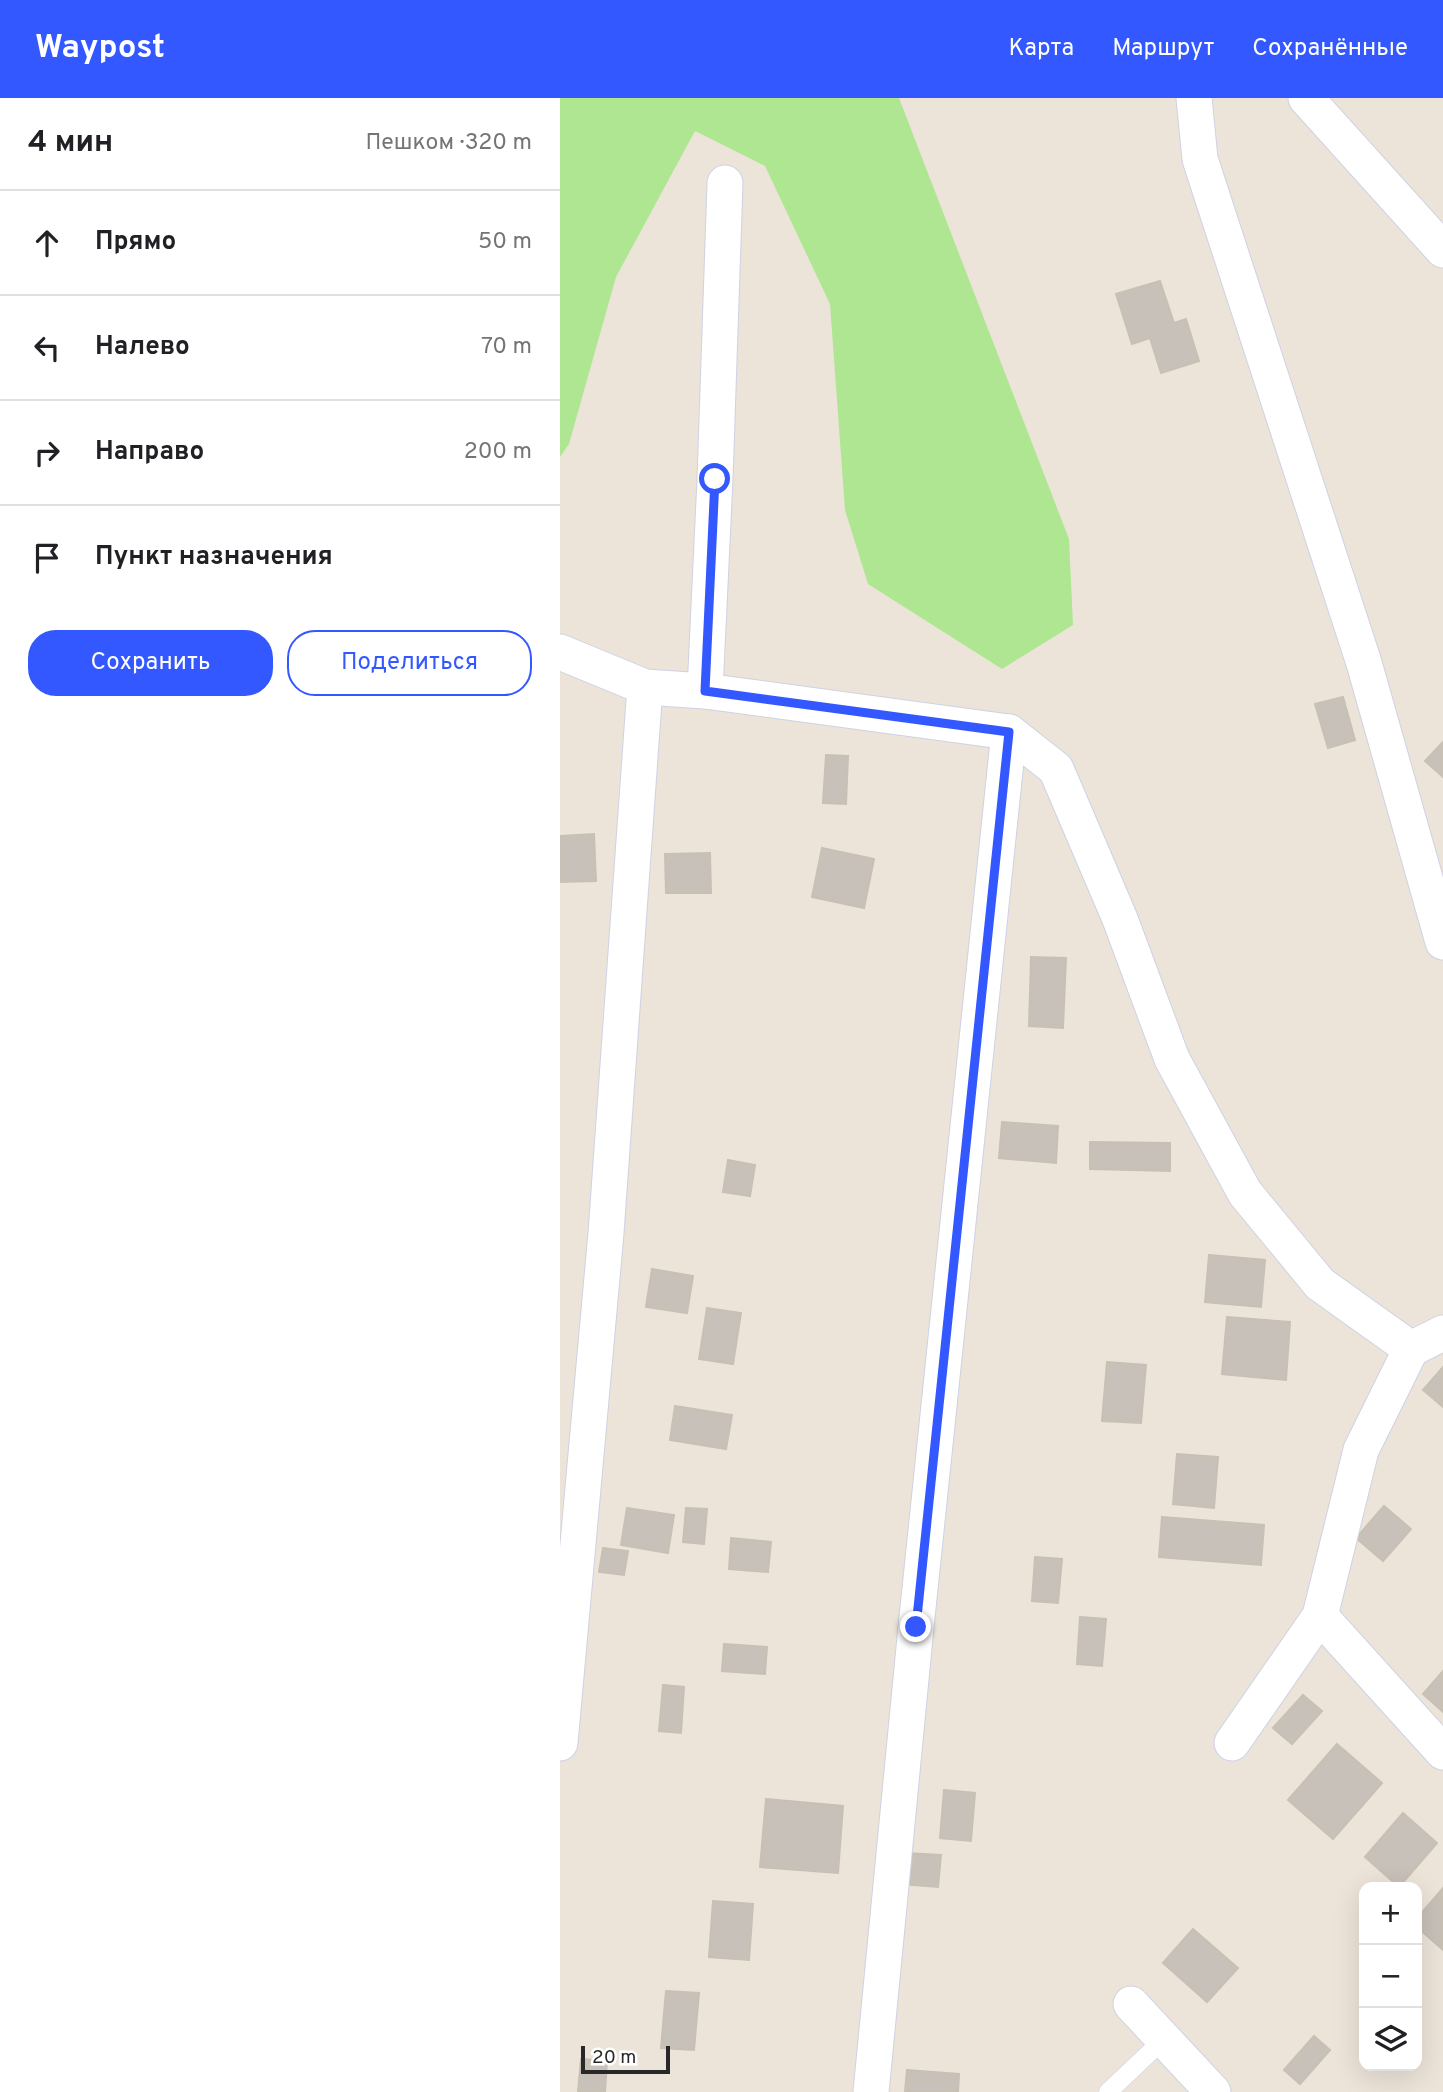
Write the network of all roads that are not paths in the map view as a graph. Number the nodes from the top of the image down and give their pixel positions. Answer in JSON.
{"nodes":[{"id":1,"x":1194,"y":98,"type":"edge"},
{"id":2,"x":1306,"y":98,"type":"edge"},
{"id":3,"x":725,"y":183,"type":"dead end"},
{"id":4,"x":1443,"y":250,"type":"edge"},
{"id":5,"x":560,"y":652,"type":"edge"},
{"id":6,"x":645,"y":687,"type":"junction"},
{"id":7,"x":705,"y":691,"type":"junction"},
{"id":8,"x":1009,"y":732,"type":"junction"},
{"id":9,"x":1443,"y":942,"type":"edge"},
{"id":10,"x":1443,"y":1332,"type":"edge"},
{"id":11,"x":1411,"y":1349,"type":"junction"},
{"id":12,"x":1320,"y":1616,"type":"junction"},
{"id":13,"x":1232,"y":1743,"type":"dead end"},
{"id":14,"x":560,"y":1744,"type":"edge"},
{"id":15,"x":1443,"y":1752,"type":"edge"},
{"id":16,"x":1131,"y":2004,"type":"dead end"},
{"id":17,"x":1164,"y":2039,"type":"junction"},
{"id":18,"x":871,"y":2092,"type":"edge"},
{"id":19,"x":1108,"y":2092,"type":"edge"},
{"id":20,"x":1213,"y":2092,"type":"edge"}],
"edges":[{"from":1,"to":9,"type":"street"},
{"from":2,"to":4,"type":"street"},
{"from":3,"to":7,"type":"street"},
{"from":5,"to":6,"type":"street"},
{"from":6,"to":7,"type":"street"},
{"from":6,"to":14,"type":"street"},
{"from":7,"to":8,"type":"street"},
{"from":8,"to":11,"type":"street"},
{"from":8,"to":18,"type":"street"},
{"from":10,"to":11,"type":"street"},
{"from":11,"to":12,"type":"street"},
{"from":12,"to":13,"type":"street"},
{"from":12,"to":15,"type":"street"},
{"from":16,"to":17,"type":"street"},
{"from":17,"to":19,"type":"lane"},
{"from":17,"to":20,"type":"street"}]}
